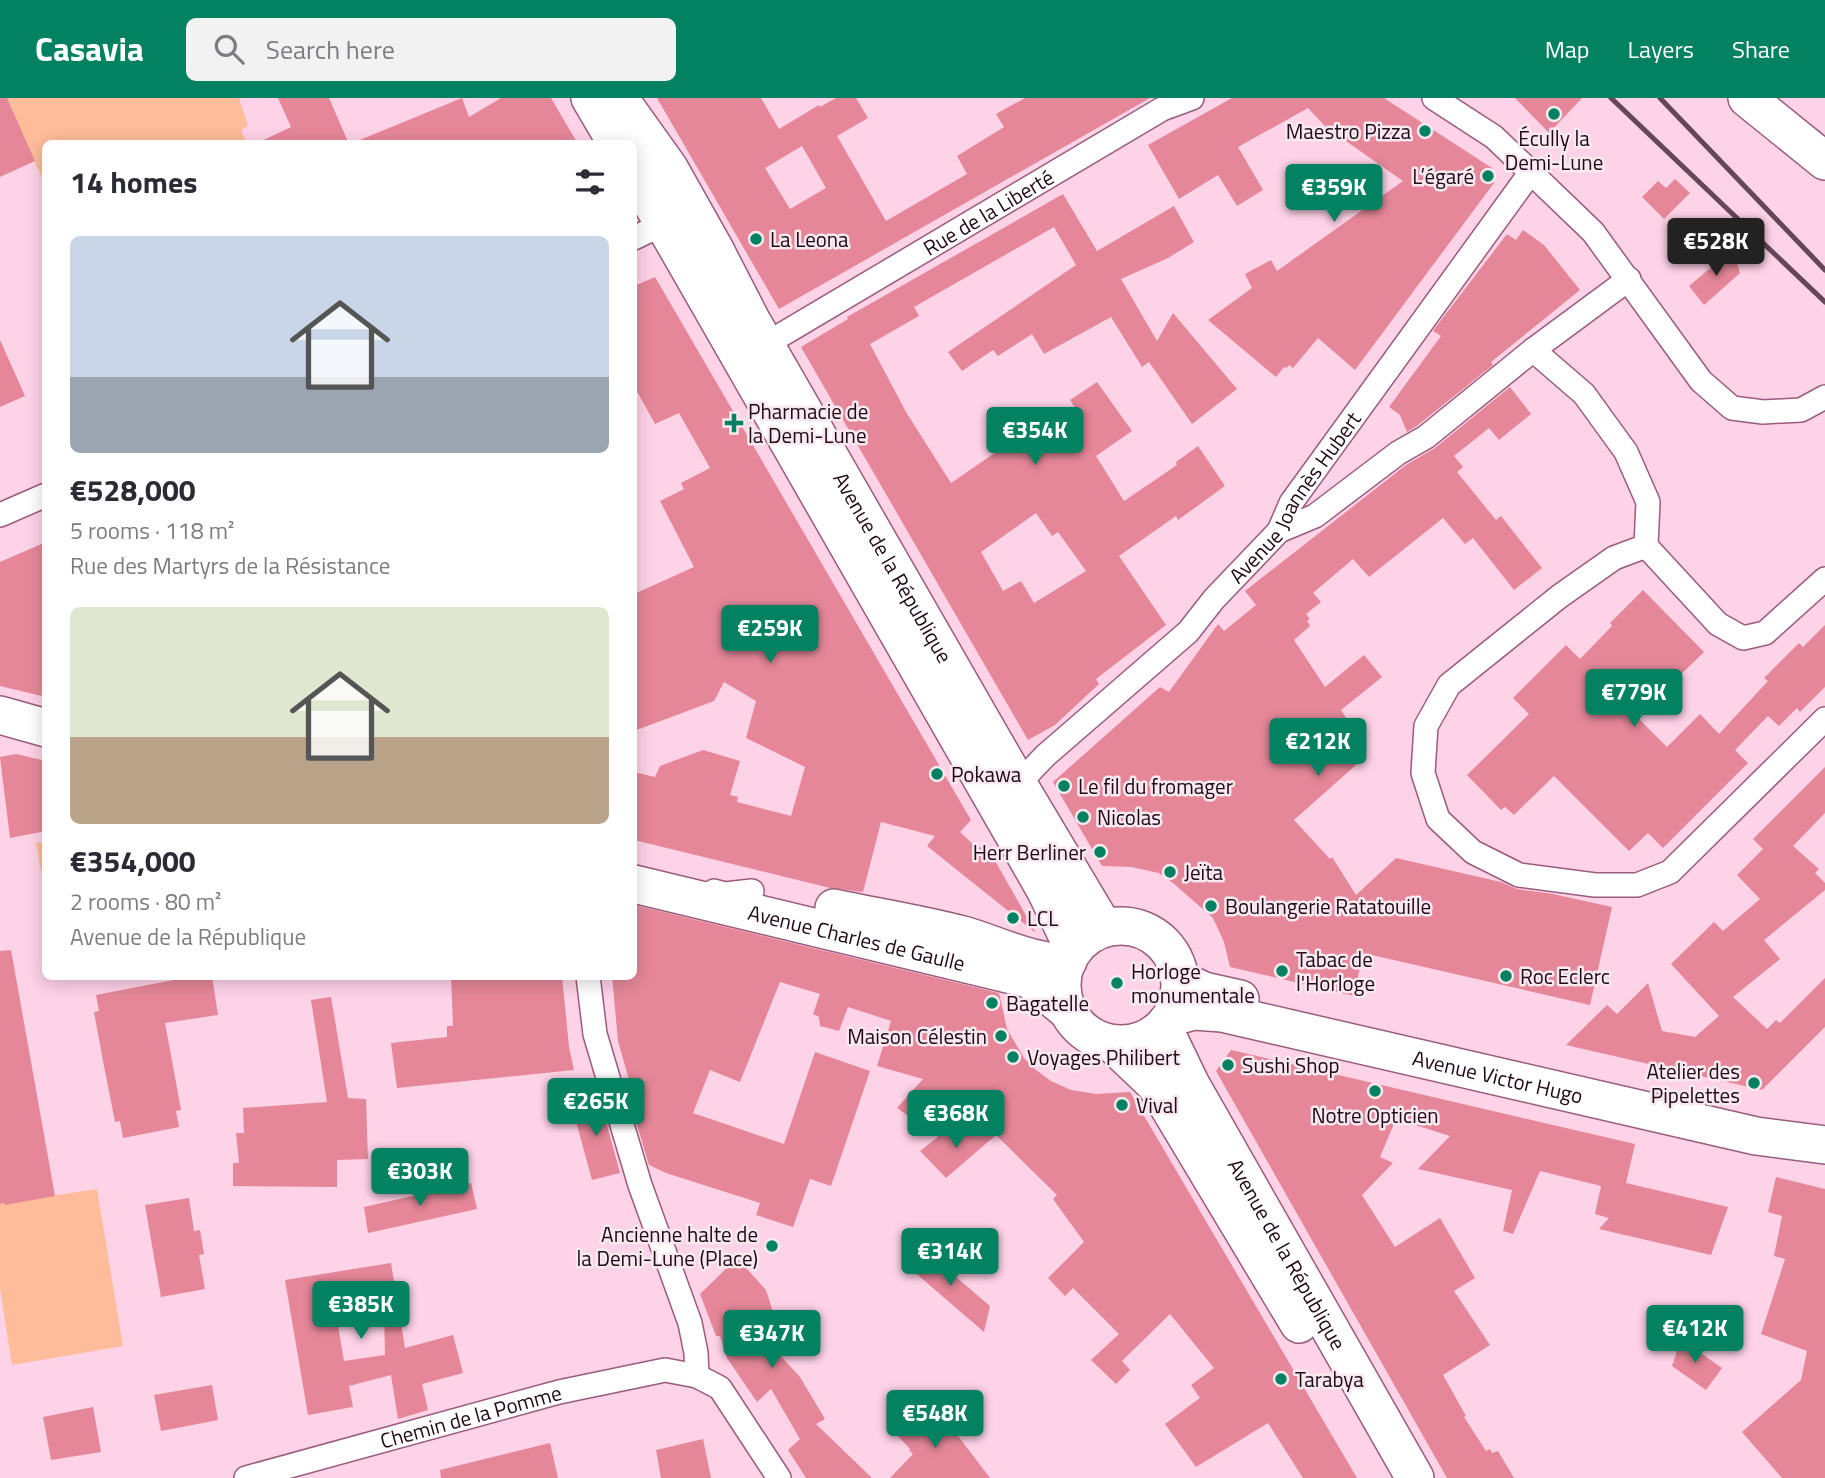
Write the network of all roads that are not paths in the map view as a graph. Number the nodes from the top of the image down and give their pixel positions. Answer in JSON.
{"nodes":[{"id":1,"x":590,"y":98,"type":"edge"},
{"id":2,"x":619,"y":98,"type":"edge"},
{"id":3,"x":1192,"y":98,"type":"edge"},
{"id":4,"x":1434,"y":98,"type":"edge"},
{"id":5,"x":1748,"y":98,"type":"edge"},
{"id":6,"x":615,"y":140,"type":"edge"},
{"id":7,"x":1825,"y":161,"type":"edge"},
{"id":8,"x":1532,"y":173,"type":"junction"},
{"id":9,"x":637,"y":180,"type":"edge"},
{"id":10,"x":656,"y":227,"type":"edge"},
{"id":11,"x":1629,"y":279,"type":"junction"},
{"id":12,"x":763,"y":345,"type":"junction"},
{"id":13,"x":1533,"y":350,"type":"junction"},
{"id":14,"x":1825,"y":397,"type":"edge"},
{"id":15,"x":42,"y":497,"type":"edge"},
{"id":16,"x":0,"y":515,"type":"edge"},
{"id":17,"x":1279,"y":531,"type":"junction"},
{"id":18,"x":1646,"y":546,"type":"junction"},
{"id":19,"x":1825,"y":579,"type":"edge"},
{"id":20,"x":0,"y":715,"type":"edge"},
{"id":21,"x":1825,"y":719,"type":"edge"},
{"id":22,"x":42,"y":727,"type":"edge"},
{"id":23,"x":0,"y":735,"type":"edge"},
{"id":24,"x":42,"y":745,"type":"edge"},
{"id":25,"x":1018,"y":784,"type":"junction"},
{"id":26,"x":637,"y":863,"type":"edge"},
{"id":27,"x":637,"y":872,"type":"edge"},
{"id":28,"x":637,"y":885,"type":"edge"},
{"id":29,"x":752,"y":891,"type":"junction"},
{"id":30,"x":1104,"y":928,"type":"junction"},
{"id":31,"x":1071,"y":955,"type":"junction"},
{"id":32,"x":588,"y":980,"type":"edge"},
{"id":33,"x":1180,"y":980,"type":"junction"},
{"id":34,"x":1069,"y":1012,"type":"junction"},
{"id":35,"x":1167,"y":1022,"type":"junction"},
{"id":36,"x":1113,"y":1044,"type":"junction"},
{"id":37,"x":1825,"y":1127,"type":"edge"},
{"id":38,"x":1825,"y":1144,"type":"edge"},
{"id":39,"x":696,"y":1376,"type":"junction"},
{"id":40,"x":246,"y":1478,"type":"edge"},
{"id":41,"x":779,"y":1478,"type":"edge"},
{"id":42,"x":1388,"y":1478,"type":"edge"},
{"id":43,"x":1415,"y":1478,"type":"edge"}],
"edges":[{"from":1,"to":6,"type":"main road"},
{"from":2,"to":10,"type":"main road","name":"Avenue de la République"},
{"from":3,"to":12,"type":"street","name":"Rue de la Liberté"},
{"from":4,"to":8,"type":"street"},
{"from":5,"to":7,"type":"main road"},
{"from":8,"to":11,"type":"street"},
{"from":8,"to":17,"type":"street","name":"Avenue Joannès Hubert"},
{"from":9,"to":10,"type":"main road","name":"Avenue de la République"},
{"from":10,"to":12,"type":"main road","name":"Avenue de la République"},
{"from":11,"to":13,"type":"street"},
{"from":11,"to":14,"type":"street"},
{"from":12,"to":25,"type":"main road","name":"Avenue de la République"},
{"from":12,"to":31,"type":"main road","name":"Avenue de la République"},
{"from":13,"to":17,"type":"street"},
{"from":13,"to":18,"type":"street"},
{"from":15,"to":16,"type":"street"},
{"from":17,"to":25,"type":"street","name":"Avenue Joannès Hubert"},
{"from":18,"to":19,"type":"street"},
{"from":18,"to":21,"type":"street"},
{"from":20,"to":22,"type":"main road"},
{"from":23,"to":24,"type":"main road"},
{"from":25,"to":30,"type":"main road","name":"Avenue de la République"},
{"from":26,"to":29,"type":"main road","name":"Avenue Charles de Gaulle"},
{"from":27,"to":29,"type":"street"},
{"from":28,"to":34,"type":"main road","name":"Avenue Charles de Gaulle"},
{"from":29,"to":31,"type":"main road","name":"Avenue Charles de Gaulle"},
{"from":30,"to":31,"type":"main road"},
{"from":30,"to":33,"type":"main road"},
{"from":31,"to":34,"type":"main road"},
{"from":32,"to":39,"type":"street"},
{"from":33,"to":35,"type":"main road"},
{"from":33,"to":37,"type":"main road","name":"Avenue Victor Hugo"},
{"from":34,"to":36,"type":"main road"},
{"from":35,"to":36,"type":"main road"},
{"from":35,"to":38,"type":"main road","name":"Avenue Victor Hugo"},
{"from":35,"to":43,"type":"main road","name":"Avenue de la République"},
{"from":36,"to":42,"type":"main road","name":"Avenue de la République"},
{"from":39,"to":40,"type":"street","name":"Chemin de la Pomme"},
{"from":39,"to":41,"type":"street"}]}
